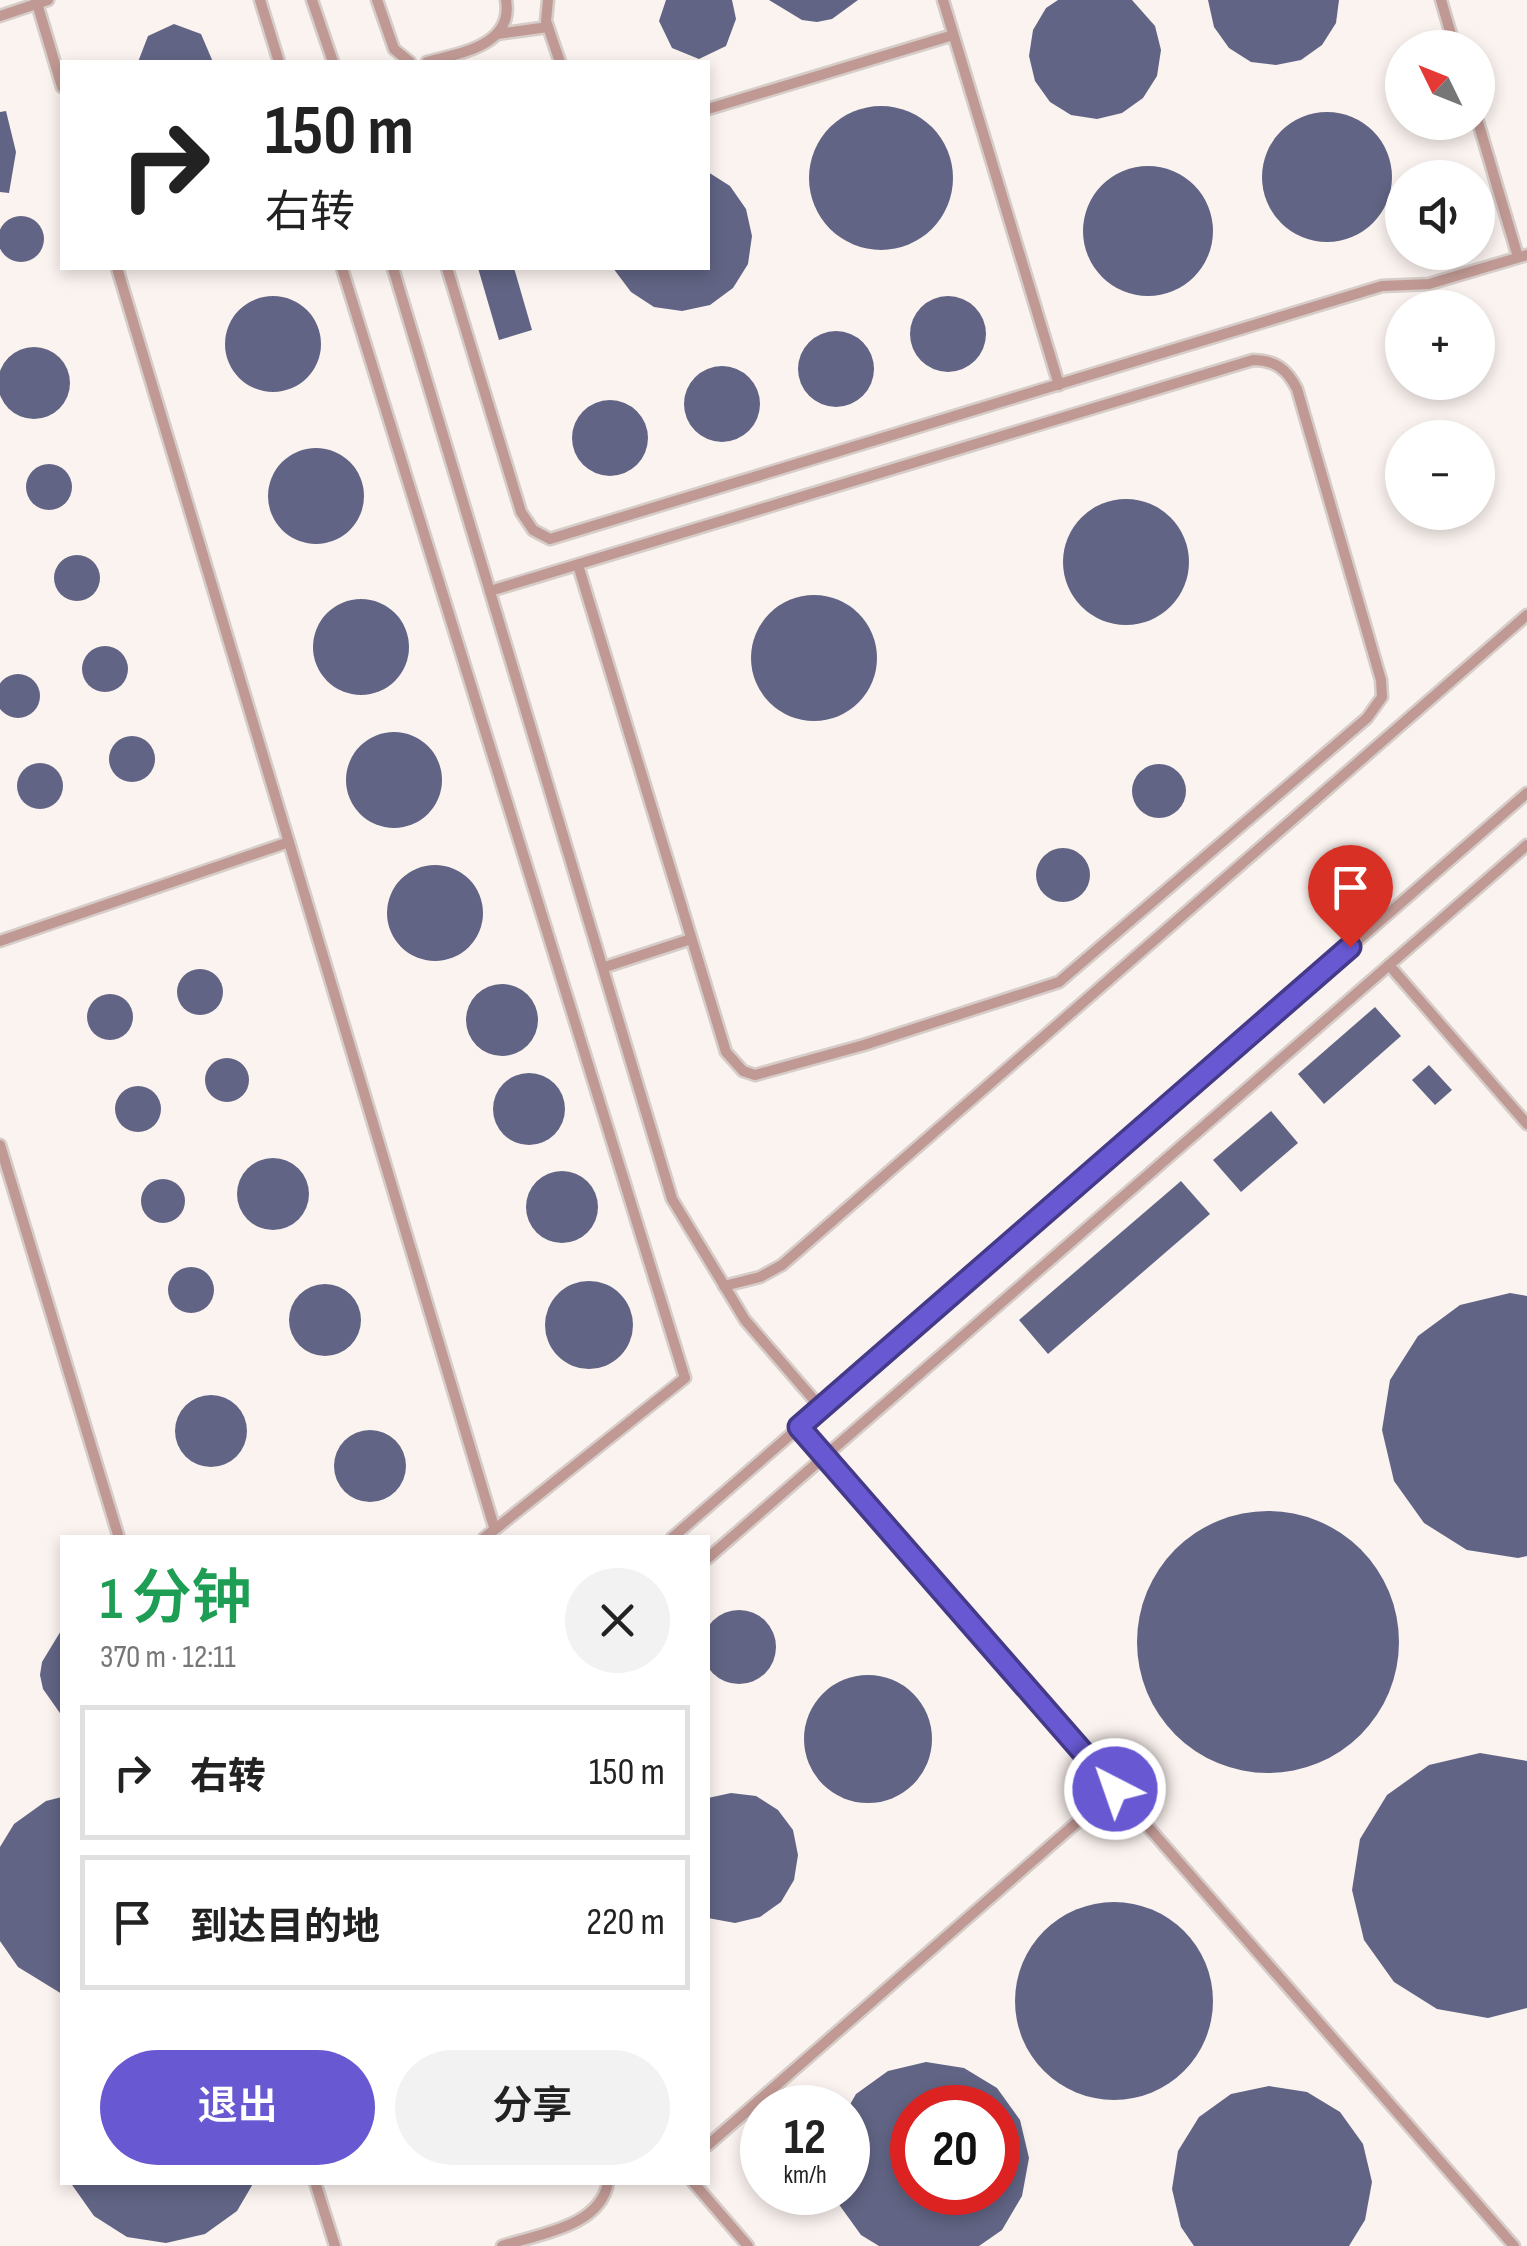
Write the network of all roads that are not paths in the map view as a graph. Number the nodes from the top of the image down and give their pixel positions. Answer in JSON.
{"nodes":[{"id":1,"x":260,"y":0,"type":"edge"},
{"id":2,"x":312,"y":0,"type":"edge"},
{"id":3,"x":377,"y":0,"type":"edge"},
{"id":4,"x":506,"y":0,"type":"edge"},
{"id":5,"x":548,"y":0,"type":"edge"},
{"id":6,"x":942,"y":0,"type":"edge"},
{"id":7,"x":1441,"y":0,"type":"edge"},
{"id":8,"x":41,"y":1,"type":"edge"},
{"id":9,"x":0,"y":16,"type":"edge"},
{"id":10,"x":548,"y":27,"type":"junction"},
{"id":11,"x":1450,"y":30,"type":"edge"},
{"id":12,"x":497,"y":34,"type":"junction"},
{"id":13,"x":953,"y":35,"type":"junction"},
{"id":14,"x":278,"y":60,"type":"edge"},
{"id":15,"x":332,"y":60,"type":"edge"},
{"id":16,"x":407,"y":60,"type":"edge"},
{"id":17,"x":434,"y":60,"type":"edge"},
{"id":18,"x":559,"y":60,"type":"edge"},
{"id":19,"x":60,"y":79,"type":"edge"},
{"id":20,"x":710,"y":108,"type":"edge"},
{"id":21,"x":1484,"y":140,"type":"edge"},
{"id":22,"x":1522,"y":256,"type":"edge"},
{"id":23,"x":118,"y":270,"type":"edge"},
{"id":24,"x":343,"y":270,"type":"edge"},
{"id":25,"x":395,"y":270,"type":"edge"},
{"id":26,"x":448,"y":270,"type":"edge"},
{"id":27,"x":1059,"y":385,"type":"junction"},
{"id":28,"x":578,"y":564,"type":"junction"},
{"id":29,"x":490,"y":591,"type":"junction"},
{"id":30,"x":1527,"y":615,"type":"edge"},
{"id":31,"x":1527,"y":794,"type":"edge"},
{"id":32,"x":289,"y":842,"type":"junction"},
{"id":33,"x":1527,"y":845,"type":"edge"},
{"id":34,"x":692,"y":939,"type":"junction"},
{"id":35,"x":0,"y":941,"type":"edge"},
{"id":36,"x":1389,"y":965,"type":"junction"},
{"id":37,"x":605,"y":966,"type":"junction"},
{"id":38,"x":1527,"y":1124,"type":"edge"},
{"id":39,"x":0,"y":1145,"type":"edge"},
{"id":40,"x":724,"y":1286,"type":"junction"},
{"id":41,"x":820,"y":1408,"type":"junction"},
{"id":42,"x":799,"y":1427,"type":"junction"},
{"id":43,"x":824,"y":1456,"type":"junction"},
{"id":44,"x":494,"y":1527,"type":"junction"},
{"id":45,"x":118,"y":1535,"type":"edge"},
{"id":46,"x":487,"y":1535,"type":"edge"},
{"id":47,"x":675,"y":1535,"type":"edge"},
{"id":48,"x":710,"y":1556,"type":"edge"},
{"id":49,"x":1115,"y":1789,"type":"junction"},
{"id":50,"x":710,"y":2143,"type":"edge"},
{"id":51,"x":317,"y":2185,"type":"edge"},
{"id":52,"x":607,"y":2185,"type":"edge"},
{"id":53,"x":695,"y":2185,"type":"edge"},
{"id":54,"x":335,"y":2246,"type":"edge"},
{"id":55,"x":502,"y":2246,"type":"edge"},
{"id":56,"x":748,"y":2246,"type":"edge"},
{"id":57,"x":1514,"y":2246,"type":"edge"}],
"edges":[{"from":1,"to":14,"type":"lane"},
{"from":2,"to":15,"type":"lane"},
{"from":3,"to":16,"type":"lane"},
{"from":4,"to":12,"type":"lane"},
{"from":5,"to":10,"type":"lane"},
{"from":6,"to":13,"type":"lane"},
{"from":7,"to":11,"type":"lane"},
{"from":8,"to":9,"type":"lane"},
{"from":8,"to":19,"type":"lane"},
{"from":10,"to":12,"type":"lane"},
{"from":10,"to":18,"type":"lane"},
{"from":12,"to":17,"type":"lane"},
{"from":13,"to":20,"type":"lane"},
{"from":13,"to":27,"type":"lane"},
{"from":21,"to":22,"type":"lane"},
{"from":22,"to":27,"type":"lane"},
{"from":23,"to":32,"type":"lane"},
{"from":24,"to":44,"type":"lane"},
{"from":25,"to":29,"type":"lane"},
{"from":26,"to":27,"type":"lane"},
{"from":28,"to":29,"type":"lane"},
{"from":28,"to":34,"type":"lane"},
{"from":28,"to":34,"type":"lane"},
{"from":29,"to":37,"type":"lane"},
{"from":30,"to":40,"type":"lane"},
{"from":31,"to":41,"type":"lane"},
{"from":32,"to":35,"type":"lane"},
{"from":32,"to":44,"type":"lane"},
{"from":33,"to":36,"type":"lane"},
{"from":34,"to":37,"type":"lane"},
{"from":36,"to":38,"type":"lane"},
{"from":36,"to":43,"type":"lane"},
{"from":37,"to":40,"type":"lane"},
{"from":39,"to":45,"type":"lane"},
{"from":40,"to":41,"type":"lane"},
{"from":41,"to":42,"type":"lane"},
{"from":42,"to":43,"type":"lane"},
{"from":42,"to":47,"type":"lane"},
{"from":43,"to":48,"type":"lane"},
{"from":43,"to":49,"type":"lane"},
{"from":44,"to":46,"type":"lane"},
{"from":49,"to":50,"type":"lane"},
{"from":49,"to":57,"type":"lane"},
{"from":51,"to":54,"type":"lane"},
{"from":52,"to":55,"type":"lane"},
{"from":53,"to":56,"type":"lane"}]}
